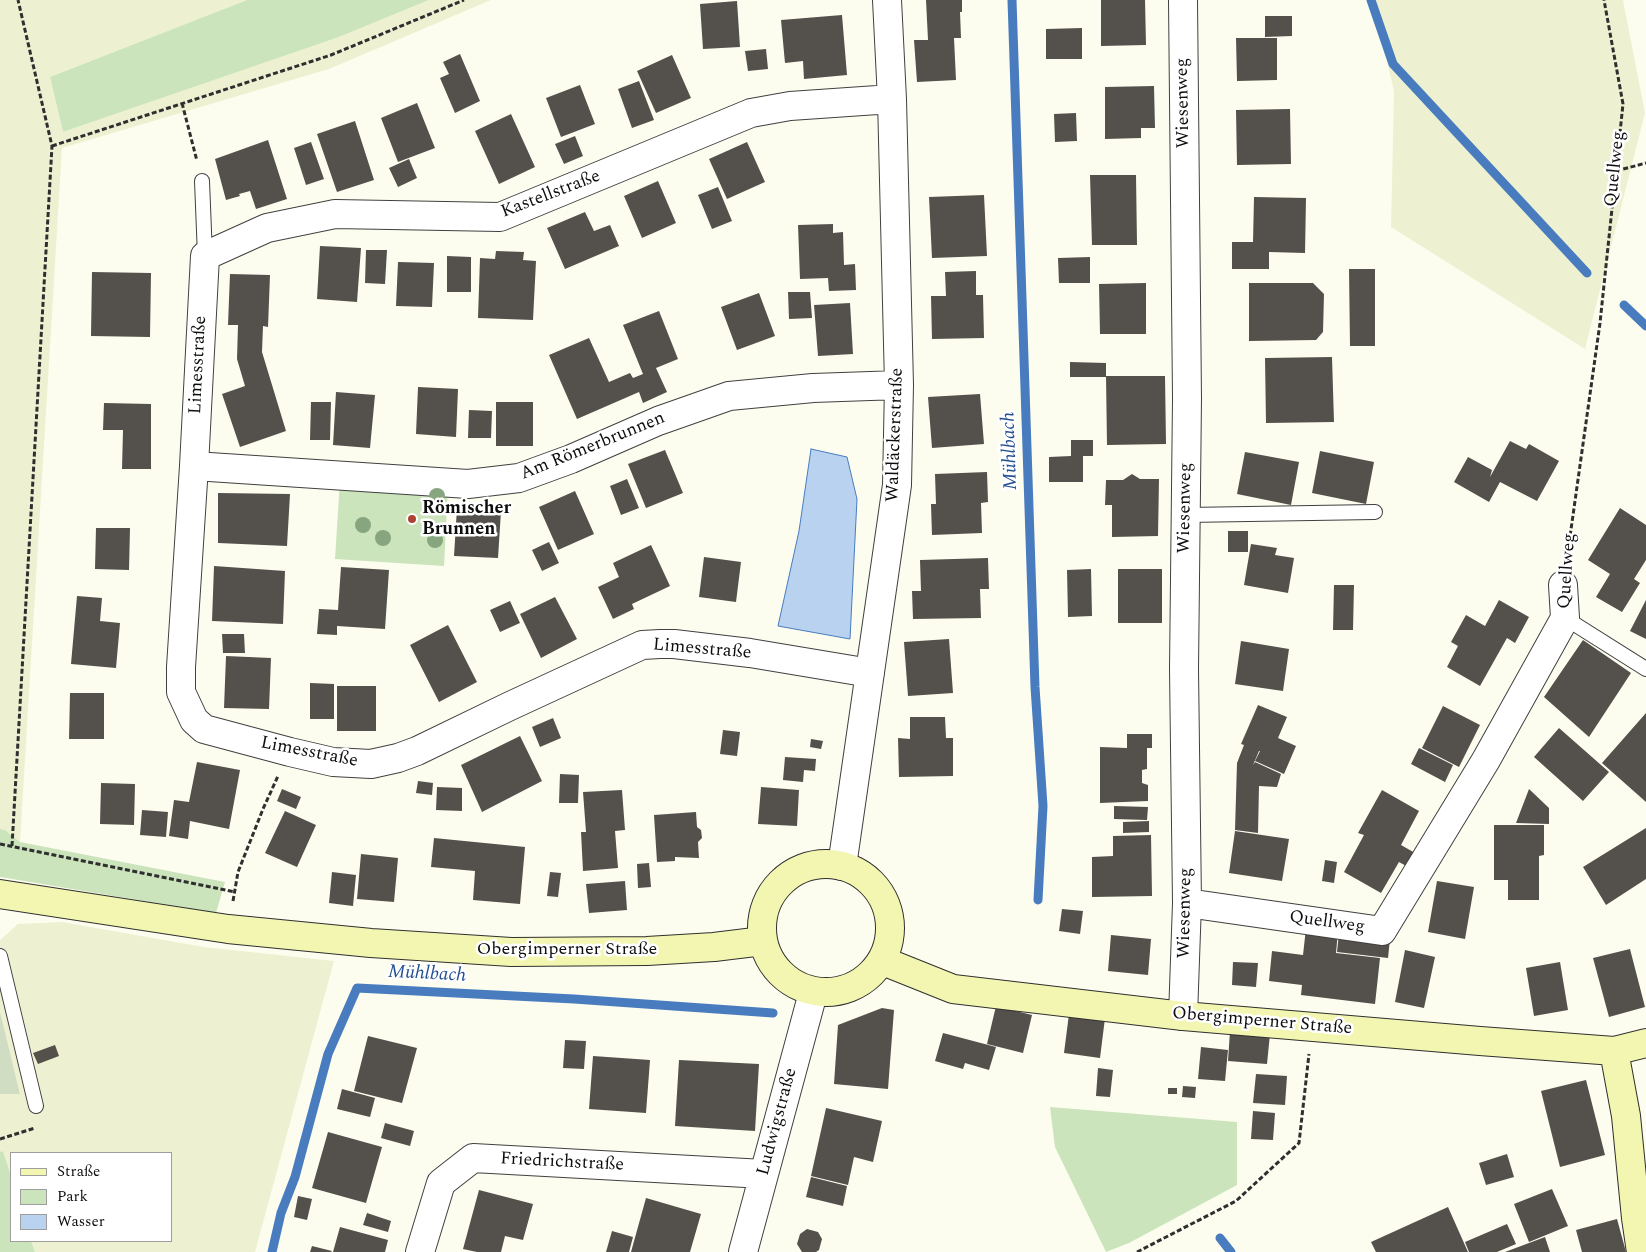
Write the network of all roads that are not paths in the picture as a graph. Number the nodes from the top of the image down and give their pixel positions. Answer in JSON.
{"nodes":[{"id":1,"x":887,"y":0,"type":"edge"},
{"id":2,"x":1183,"y":0,"type":"edge"},
{"id":3,"x":892,"y":99,"type":"junction"},
{"id":4,"x":202,"y":181,"type":"road end"},
{"id":5,"x":205,"y":256,"type":"junction"},
{"id":6,"x":899,"y":385,"type":"junction"},
{"id":7,"x":194,"y":466,"type":"junction"},
{"id":8,"x":1375,"y":512,"type":"dead end"},
{"id":9,"x":1186,"y":515,"type":"junction"},
{"id":10,"x":1563,"y":585,"type":"road end"},
{"id":11,"x":1564,"y":618,"type":"junction"},
{"id":12,"x":1646,"y":669,"type":"edge"},
{"id":13,"x":870,"y":673,"type":"junction"},
{"id":14,"x":842,"y":866,"type":"junction"},
{"id":15,"x":0,"y":894,"type":"edge"},
{"id":16,"x":1188,"y":903,"type":"junction"},
{"id":17,"x":763,"y":941,"type":"junction"},
{"id":18,"x":0,"y":956,"type":"edge"},
{"id":19,"x":883,"y":961,"type":"junction"},
{"id":20,"x":812,"y":992,"type":"junction"},
{"id":21,"x":1183,"y":1016,"type":"junction"},
{"id":22,"x":1645,"y":1045,"type":"edge"},
{"id":23,"x":1614,"y":1051,"type":"junction"},
{"id":24,"x":36,"y":1106,"type":"road end"},
{"id":25,"x":764,"y":1174,"type":"junction"},
{"id":26,"x":420,"y":1252,"type":"edge"},
{"id":27,"x":743,"y":1252,"type":"edge"},
{"id":28,"x":1641,"y":1252,"type":"edge"}],
"edges":[{"from":1,"to":3,"type":"street","name":"Waldäckerstraße"},
{"from":2,"to":9,"type":"street","name":"Wiesenweg"},
{"from":3,"to":5,"type":"street","name":"Kastellstraße"},
{"from":3,"to":6,"type":"street","name":"Waldäckerstraße"},
{"from":4,"to":5,"type":"lane"},
{"from":5,"to":7,"type":"street","name":"Limesstraße"},
{"from":6,"to":7,"type":"street","name":"Am Römerbrunnen"},
{"from":6,"to":13,"type":"street","name":"Waldäckerstraße"},
{"from":7,"to":13,"type":"street","name":"Limesstraße"},
{"from":8,"to":9,"type":"lane"},
{"from":9,"to":16,"type":"street","name":"Wiesenweg"},
{"from":10,"to":11,"type":"street","name":"Quellweg"},
{"from":11,"to":12,"type":"lane"},
{"from":11,"to":16,"type":"street","name":"Quellweg"},
{"from":13,"to":14,"type":"street","name":"Waldäckerstraße"},
{"from":14,"to":17,"type":"street"},
{"from":14,"to":19,"type":"street"},
{"from":15,"to":17,"type":"street","name":"Obergimperner Straße"},
{"from":16,"to":21,"type":"street","name":"Wiesenweg"},
{"from":17,"to":20,"type":"street"},
{"from":18,"to":24,"type":"lane"},
{"from":19,"to":20,"type":"street"},
{"from":19,"to":21,"type":"street","name":"Obergimperner Straße"},
{"from":20,"to":25,"type":"street","name":"Ludwigstraße"},
{"from":21,"to":23,"type":"street","name":"Obergimperner Straße"},
{"from":22,"to":23,"type":"street","name":"Obergimperner Straße"},
{"from":23,"to":28,"type":"street"},
{"from":25,"to":26,"type":"street","name":"Friedrichstraße"},
{"from":25,"to":27,"type":"street","name":"Ludwigstraße"}]}
